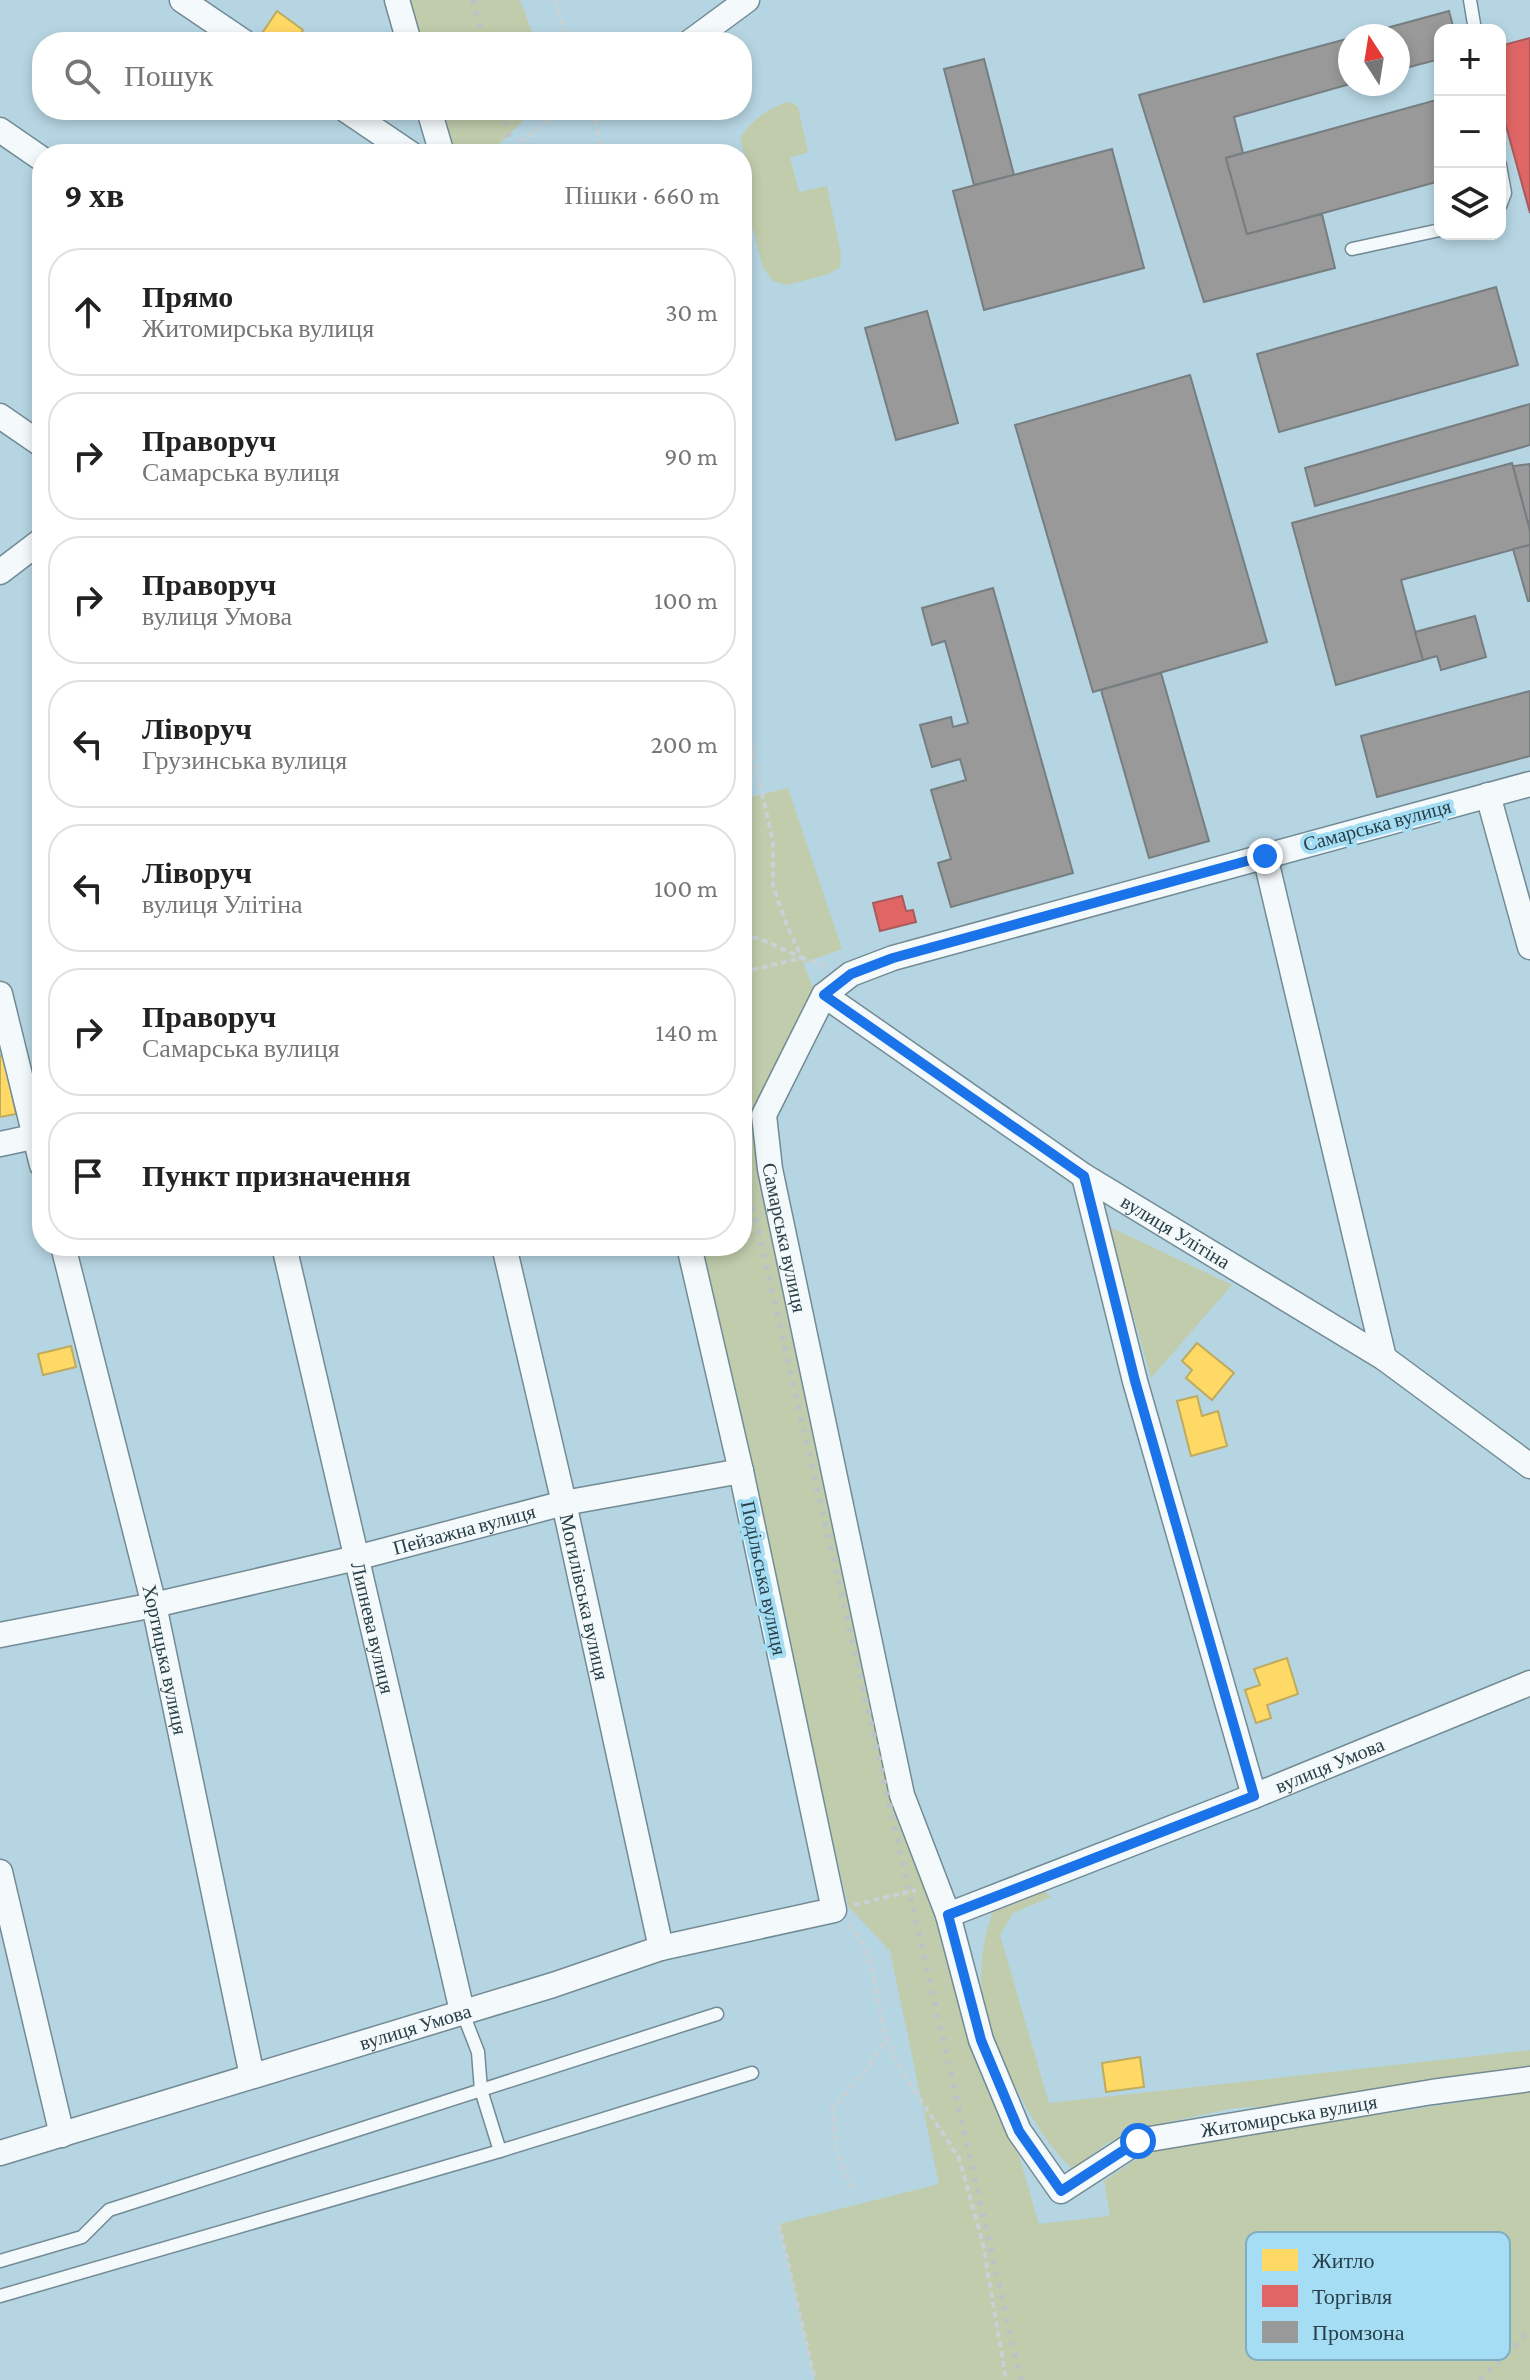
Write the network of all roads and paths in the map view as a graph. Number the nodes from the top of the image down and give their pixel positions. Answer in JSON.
{"nodes":[{"id":1,"x":182,"y":0,"type":"edge"},
{"id":2,"x":397,"y":0,"type":"edge"},
{"id":3,"x":554,"y":0,"type":"edge"},
{"id":4,"x":747,"y":0,"type":"edge"},
{"id":5,"x":1470,"y":0,"type":"edge"},
{"id":6,"x":1474,"y":24,"type":"edge"},
{"id":7,"x":229,"y":32,"type":"edge"},
{"id":8,"x":406,"y":32,"type":"edge"},
{"id":9,"x":565,"y":32,"type":"edge"},
{"id":10,"x":704,"y":32,"type":"edge"},
{"id":11,"x":361,"y":120,"type":"edge"},
{"id":12,"x":432,"y":120,"type":"edge"},
{"id":13,"x":549,"y":120,"type":"edge"},
{"id":14,"x":594,"y":120,"type":"edge"},
{"id":15,"x":0,"y":130,"type":"edge"},
{"id":16,"x":396,"y":144,"type":"edge"},
{"id":17,"x":439,"y":144,"type":"edge"},
{"id":18,"x":517,"y":144,"type":"edge"},
{"id":19,"x":600,"y":144,"type":"edge"},
{"id":20,"x":32,"y":152,"type":"edge"},
{"id":21,"x":1434,"y":231,"type":"edge"},
{"id":22,"x":1352,"y":249,"type":"dead end"},
{"id":23,"x":0,"y":416,"type":"edge"},
{"id":24,"x":32,"y":438,"type":"edge"},
{"id":25,"x":32,"y":548,"type":"edge"},
{"id":26,"x":0,"y":572,"type":"edge"},
{"id":27,"x":752,"y":749,"type":"edge"},
{"id":28,"x":1530,"y":784,"type":"edge"},
{"id":29,"x":1488,"y":795,"type":"junction"},
{"id":30,"x":1265,"y":856,"type":"junction"},
{"id":31,"x":752,"y":937,"type":"edge"},
{"id":32,"x":1530,"y":947,"type":"edge"},
{"id":33,"x":802,"y":958,"type":"junction"},
{"id":34,"x":752,"y":970,"type":"edge"},
{"id":35,"x":851,"y":974,"type":"junction"},
{"id":36,"x":0,"y":994,"type":"edge"},
{"id":37,"x":824,"y":995,"type":"junction"},
{"id":38,"x":32,"y":1114,"type":"edge"},
{"id":39,"x":32,"y":1137,"type":"edge"},
{"id":40,"x":0,"y":1144,"type":"edge"},
{"id":41,"x":1084,"y":1176,"type":"junction"},
{"id":42,"x":66,"y":1256,"type":"edge"},
{"id":43,"x":286,"y":1256,"type":"edge"},
{"id":44,"x":506,"y":1256,"type":"edge"},
{"id":45,"x":691,"y":1256,"type":"edge"},
{"id":46,"x":1384,"y":1358,"type":"junction"},
{"id":47,"x":1530,"y":1466,"type":"edge"},
{"id":48,"x":741,"y":1471,"type":"junction"},
{"id":49,"x":564,"y":1503,"type":"junction"},
{"id":50,"x":356,"y":1558,"type":"junction"},
{"id":51,"x":154,"y":1605,"type":"junction"},
{"id":52,"x":0,"y":1635,"type":"edge"},
{"id":53,"x":1530,"y":1683,"type":"edge"},
{"id":54,"x":1254,"y":1796,"type":"junction"},
{"id":55,"x":0,"y":1872,"type":"edge"},
{"id":56,"x":936,"y":1883,"type":"junction"},
{"id":57,"x":834,"y":1910,"type":"junction"},
{"id":58,"x":948,"y":1915,"type":"junction"},
{"id":59,"x":661,"y":1948,"type":"junction"},
{"id":60,"x":462,"y":2011,"type":"junction"},
{"id":61,"x":717,"y":2014,"type":"dead end"},
{"id":62,"x":886,"y":2038,"type":"junction"},
{"id":63,"x":752,"y":2073,"type":"dead end"},
{"id":64,"x":252,"y":2076,"type":"junction"},
{"id":65,"x":1530,"y":2079,"type":"edge"},
{"id":66,"x":481,"y":2090,"type":"junction"},
{"id":67,"x":62,"y":2135,"type":"junction"},
{"id":68,"x":500,"y":2151,"type":"junction"},
{"id":69,"x":0,"y":2153,"type":"edge"},
{"id":70,"x":852,"y":2188,"type":"dead end"},
{"id":71,"x":1061,"y":2191,"type":"joint"},
{"id":72,"x":779,"y":2224,"type":"dead end"},
{"id":73,"x":0,"y":2261,"type":"edge"},
{"id":74,"x":0,"y":2296,"type":"edge"},
{"id":75,"x":815,"y":2380,"type":"edge"},
{"id":76,"x":1006,"y":2380,"type":"edge"}],
"edges":[{"from":1,"to":7,"type":"street"},
{"from":2,"to":8,"type":"street"},
{"from":3,"to":9,"type":"path"},
{"from":4,"to":10,"type":"street"},
{"from":5,"to":6,"type":"lane"},
{"from":11,"to":16,"type":"street"},
{"from":12,"to":17,"type":"street"},
{"from":13,"to":18,"type":"path"},
{"from":14,"to":19,"type":"path"},
{"from":15,"to":20,"type":"street"},
{"from":21,"to":22,"type":"lane"},
{"from":23,"to":24,"type":"street"},
{"from":25,"to":26,"type":"street"},
{"from":27,"to":33,"type":"path"},
{"from":28,"to":29,"type":"street","name":"Самарська вулиця"},
{"from":29,"to":30,"type":"street","name":"Самарська вулиця"},
{"from":29,"to":32,"type":"street"},
{"from":30,"to":35,"type":"street","name":"Самарська вулиця"},
{"from":30,"to":46,"type":"street"},
{"from":31,"to":33,"type":"path"},
{"from":33,"to":34,"type":"path"},
{"from":33,"to":35,"type":"path"},
{"from":35,"to":37,"type":"street","name":"Самарська вулиця"},
{"from":36,"to":38,"type":"street"},
{"from":37,"to":41,"type":"street","name":"вулиця Улітіна"},
{"from":37,"to":56,"type":"street","name":"Самарська вулиця"},
{"from":39,"to":40,"type":"street"},
{"from":41,"to":46,"type":"street","name":"вулиця Улітіна"},
{"from":41,"to":54,"type":"street"},
{"from":42,"to":51,"type":"street","name":"Хортицька вулиця"},
{"from":43,"to":50,"type":"street","name":"Липнева вулиця"},
{"from":44,"to":49,"type":"street","name":"Могилівська вулиця"},
{"from":45,"to":48,"type":"street","name":"Подільська вулиця"},
{"from":46,"to":47,"type":"street","name":"вулиця Улітіна"},
{"from":48,"to":49,"type":"street","name":"Пейзажна вулиця"},
{"from":48,"to":57,"type":"street","name":"Подільська вулиця"},
{"from":49,"to":50,"type":"street","name":"Пейзажна вулиця"},
{"from":49,"to":59,"type":"street","name":"Могилівська вулиця"},
{"from":50,"to":51,"type":"street","name":"Пейзажна вулиця"},
{"from":50,"to":60,"type":"street","name":"Липнева вулиця"},
{"from":51,"to":52,"type":"street","name":"Пейзажна вулиця"},
{"from":51,"to":64,"type":"street","name":"Хортицька вулиця"},
{"from":53,"to":54,"type":"street","name":"вулиця Умова"},
{"from":54,"to":58,"type":"street","name":"вулиця Умова"},
{"from":55,"to":67,"type":"street"},
{"from":56,"to":57,"type":"path"},
{"from":56,"to":58,"type":"street","name":"Самарська вулиця"},
{"from":57,"to":59,"type":"street","name":"вулиця Умова"},
{"from":57,"to":62,"type":"path"},
{"from":58,"to":71,"type":"street","name":"Самарська вулиця"},
{"from":59,"to":60,"type":"street","name":"вулиця Умова"},
{"from":60,"to":64,"type":"street","name":"вулиця Умова"},
{"from":60,"to":66,"type":"lane"},
{"from":61,"to":66,"type":"lane"},
{"from":62,"to":70,"type":"path"},
{"from":62,"to":76,"type":"path"},
{"from":63,"to":68,"type":"lane"},
{"from":64,"to":67,"type":"street","name":"вулиця Умова"},
{"from":65,"to":71,"type":"street","name":"Житомирська вулиця"},
{"from":66,"to":68,"type":"lane"},
{"from":66,"to":73,"type":"lane"},
{"from":67,"to":69,"type":"street","name":"вулиця Умова"},
{"from":68,"to":74,"type":"lane"},
{"from":72,"to":75,"type":"path"}]}
